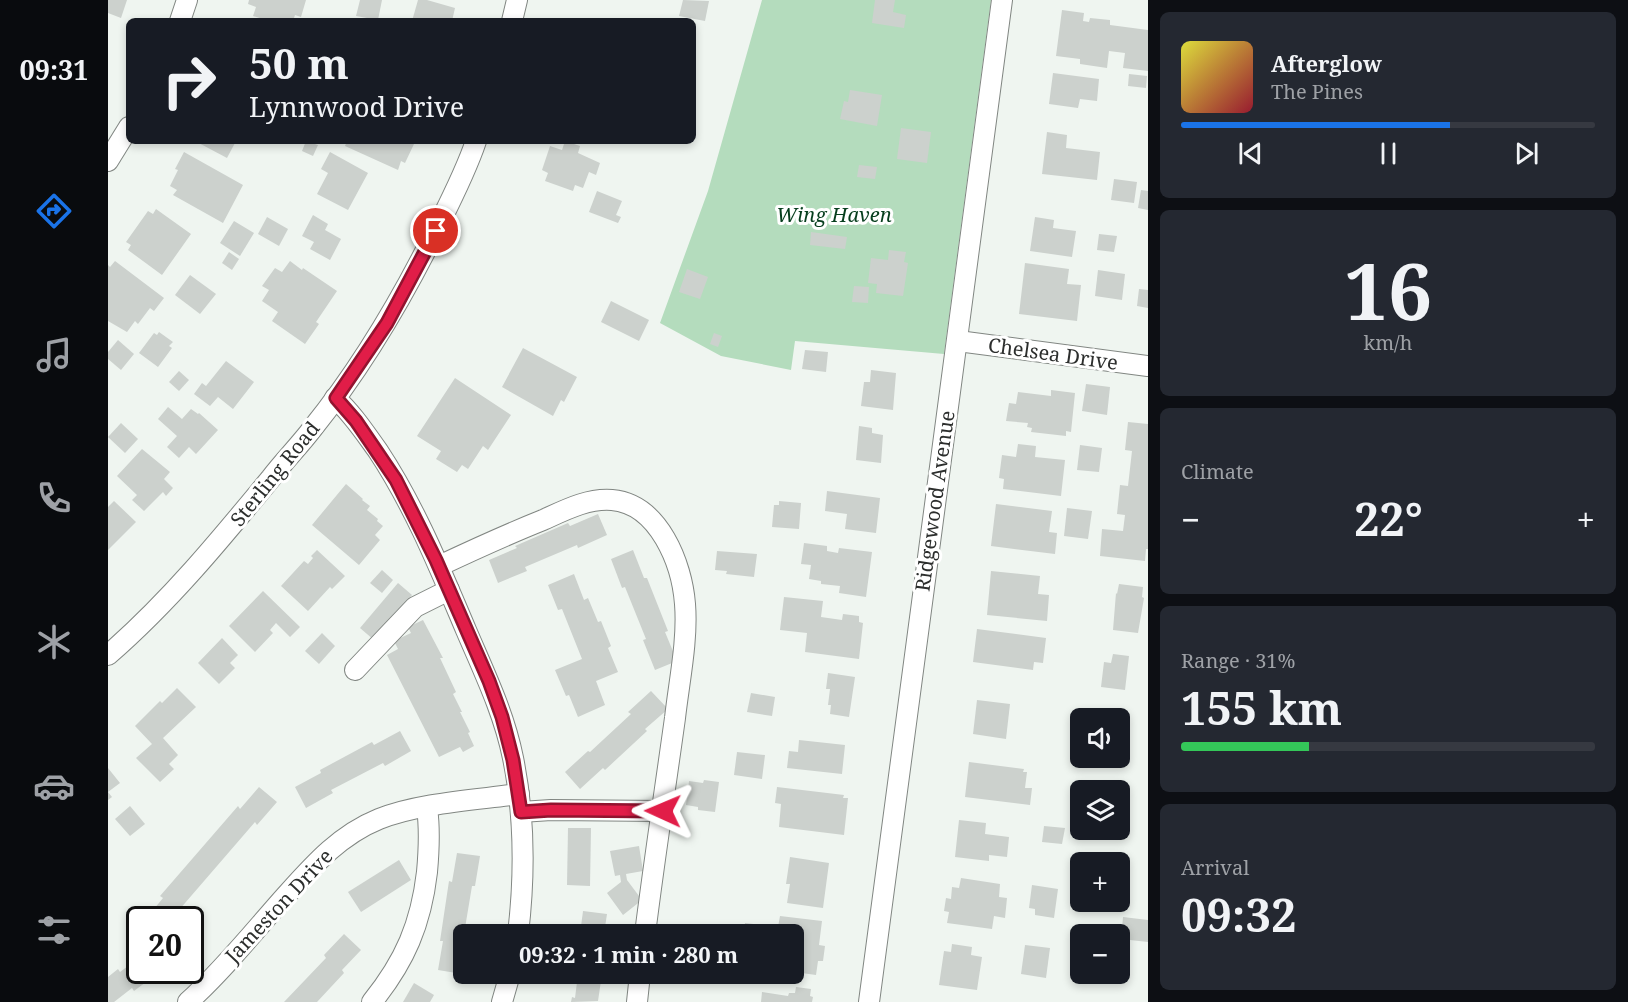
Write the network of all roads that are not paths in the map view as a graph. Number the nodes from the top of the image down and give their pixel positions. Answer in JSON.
{"nodes":[{"id":1,"x":187,"y":0,"type":"edge"},
{"id":2,"x":517,"y":0,"type":"edge"},
{"id":3,"x":1002,"y":0,"type":"edge"},
{"id":4,"x":181,"y":18,"type":"edge"},
{"id":5,"x":513,"y":18,"type":"edge"},
{"id":6,"x":126,"y":132,"type":"edge"},
{"id":7,"x":475,"y":144,"type":"edge"},
{"id":8,"x":108,"y":162,"type":"edge"},
{"id":9,"x":958,"y":341,"type":"junction"},
{"id":10,"x":1148,"y":366,"type":"edge"},
{"id":11,"x":336,"y":398,"type":"junction"},
{"id":12,"x":439,"y":566,"type":"junction"},
{"id":13,"x":449,"y":590,"type":"junction"},
{"id":14,"x":108,"y":656,"type":"edge"},
{"id":15,"x":355,"y":670,"type":"dead end"},
{"id":16,"x":520,"y":803,"type":"junction"},
{"id":17,"x":427,"y":807,"type":"junction"},
{"id":18,"x":663,"y":811,"type":"junction"},
{"id":19,"x":519,"y":924,"type":"edge"},
{"id":20,"x":646,"y":924,"type":"edge"},
{"id":21,"x":507,"y":984,"type":"edge"},
{"id":22,"x":639,"y":984,"type":"edge"},
{"id":23,"x":188,"y":1002,"type":"edge"},
{"id":24,"x":372,"y":1002,"type":"edge"},
{"id":25,"x":502,"y":1002,"type":"edge"},
{"id":26,"x":637,"y":1002,"type":"edge"},
{"id":27,"x":869,"y":1002,"type":"edge"}],
"edges":[{"from":1,"to":4,"type":"street"},
{"from":2,"to":5,"type":"street"},
{"from":3,"to":9,"type":"street","name":"Ridgewood Avenue"},
{"from":6,"to":8,"type":"street"},
{"from":7,"to":11,"type":"street","name":"Sterling Road"},
{"from":9,"to":10,"type":"street","name":"Chelsea Drive"},
{"from":9,"to":27,"type":"street","name":"Ridgewood Avenue"},
{"from":11,"to":12,"type":"street"},
{"from":11,"to":14,"type":"street","name":"Sterling Road"},
{"from":12,"to":13,"type":"street"},
{"from":12,"to":18,"type":"street"},
{"from":13,"to":15,"type":"street"},
{"from":13,"to":16,"type":"street"},
{"from":16,"to":17,"type":"street","name":"Jameston Drive"},
{"from":16,"to":18,"type":"street","name":"Jameston Drive"},
{"from":16,"to":19,"type":"street"},
{"from":17,"to":23,"type":"street","name":"Jameston Drive"},
{"from":17,"to":24,"type":"street"},
{"from":18,"to":20,"type":"street"},
{"from":21,"to":25,"type":"street"},
{"from":22,"to":26,"type":"street"}]}
